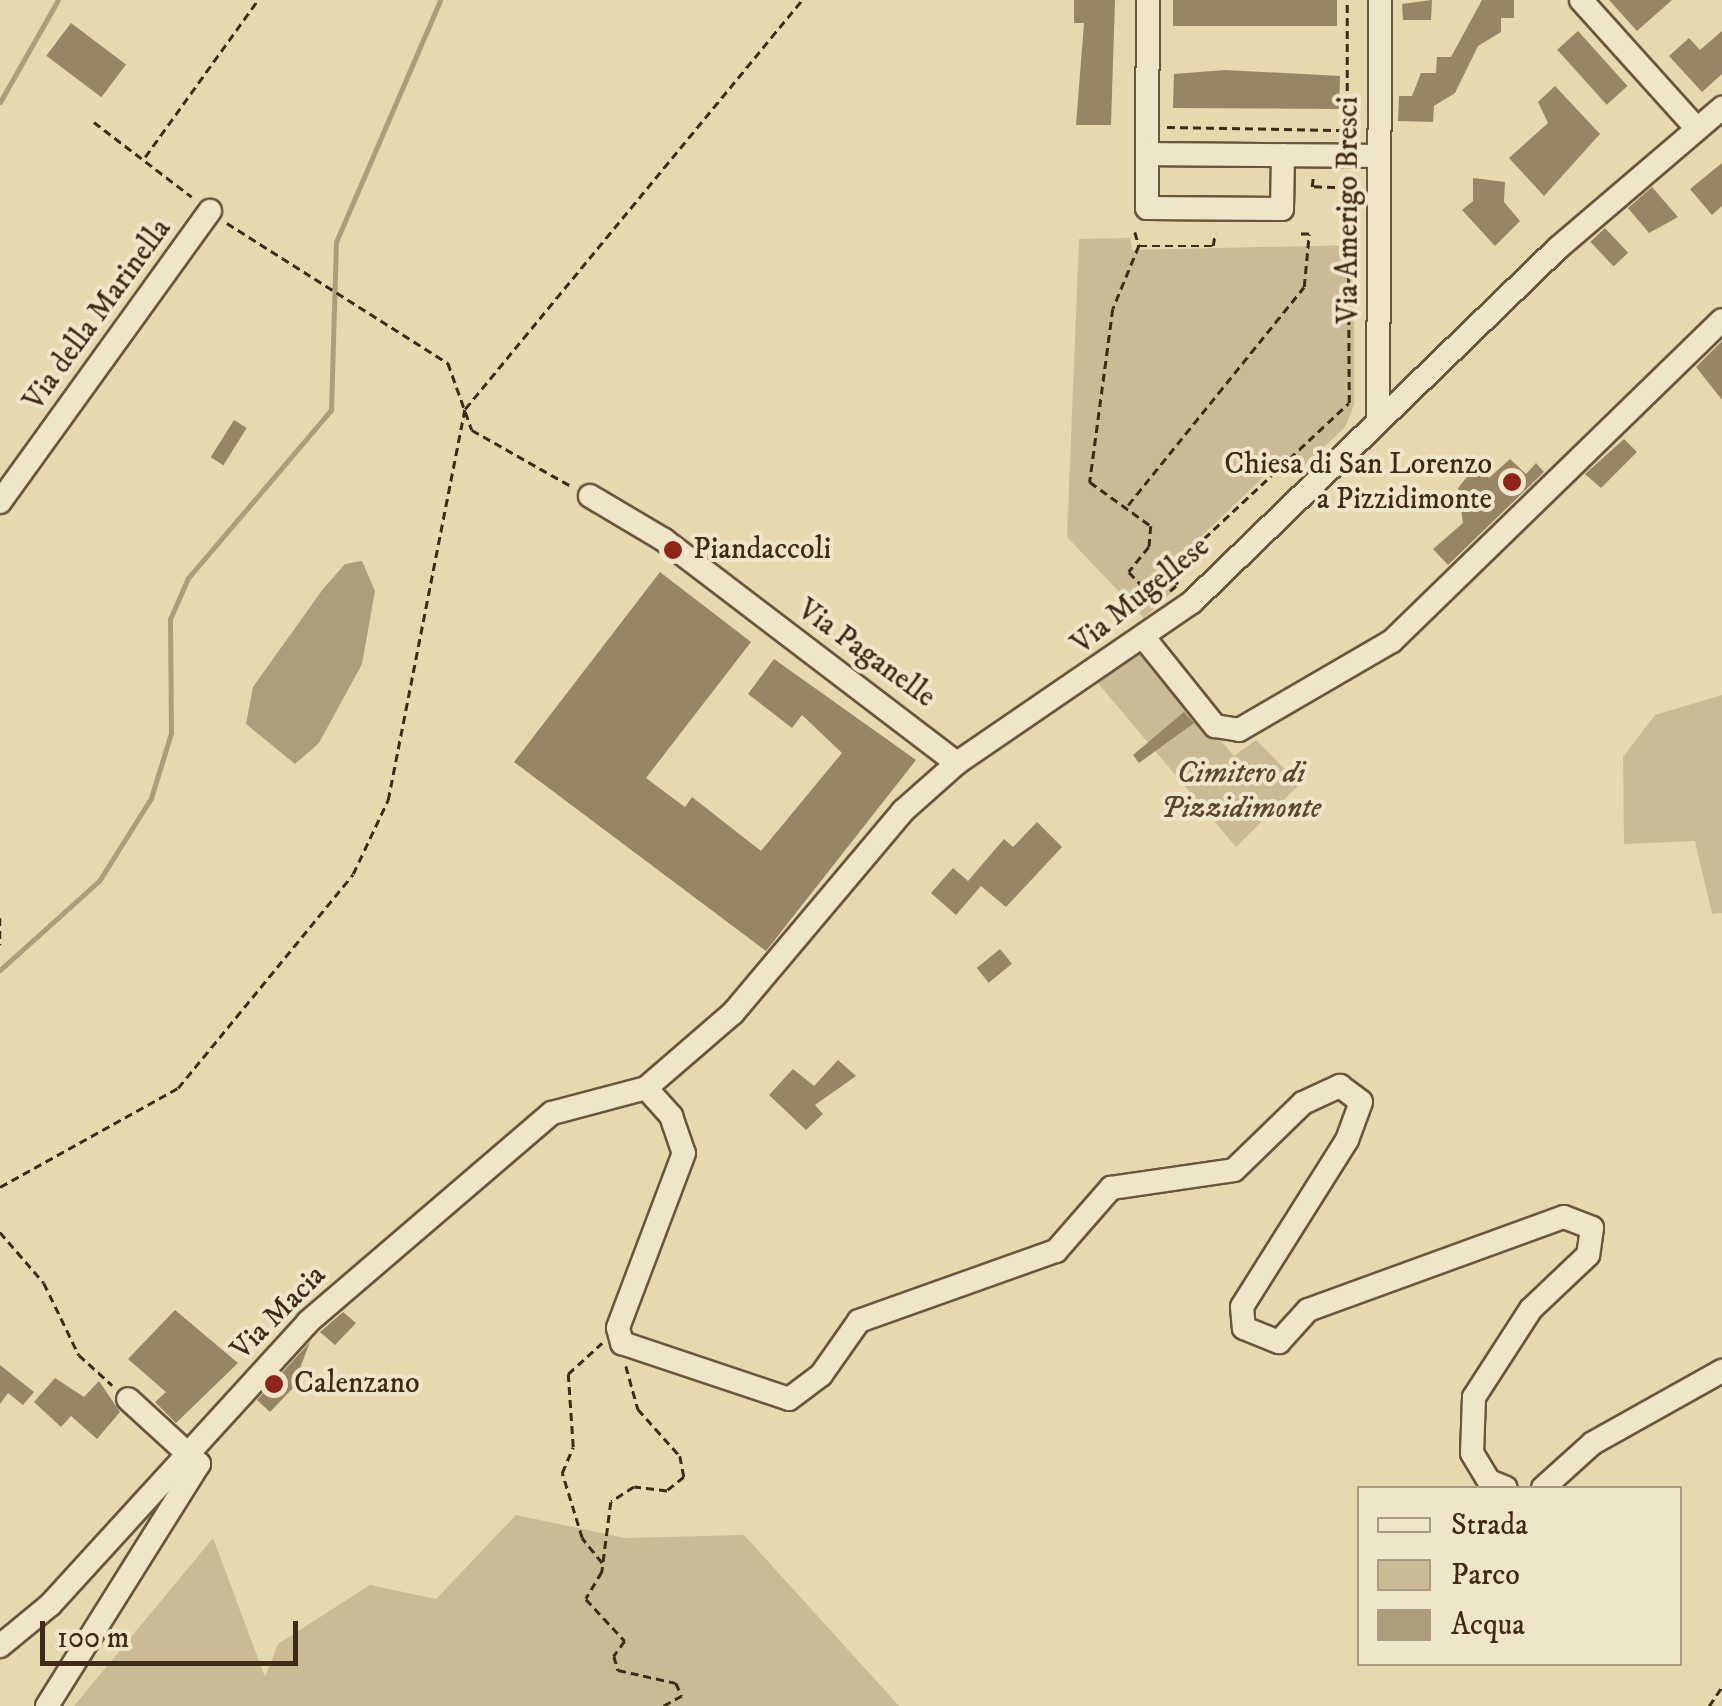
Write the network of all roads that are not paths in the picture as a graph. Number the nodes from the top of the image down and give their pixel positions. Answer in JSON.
{"nodes":[{"id":1,"x":1148,"y":0,"type":"edge"},
{"id":2,"x":1380,"y":0,"type":"edge"},
{"id":3,"x":1581,"y":0,"type":"edge"},
{"id":4,"x":1722,"y":108,"type":"edge"},
{"id":5,"x":1697,"y":130,"type":"junction"},
{"id":6,"x":1147,"y":154,"type":"junction"},
{"id":7,"x":1283,"y":155,"type":"junction"},
{"id":8,"x":1379,"y":156,"type":"junction"},
{"id":9,"x":210,"y":211,"type":"road end"},
{"id":10,"x":1722,"y":320,"type":"edge"},
{"id":11,"x":1378,"y":420,"type":"junction"},
{"id":12,"x":590,"y":496,"type":"road end"},
{"id":13,"x":0,"y":502,"type":"edge"},
{"id":14,"x":1146,"y":639,"type":"junction"},
{"id":15,"x":957,"y":763,"type":"junction"},
{"id":16,"x":646,"y":1088,"type":"junction"},
{"id":17,"x":1722,"y":1371,"type":"edge"},
{"id":18,"x":128,"y":1399,"type":"road end"},
{"id":19,"x":188,"y":1448,"type":"junction"},
{"id":20,"x":1501,"y":1486,"type":"edge"},
{"id":21,"x":1545,"y":1486,"type":"edge"},
{"id":22,"x":0,"y":1646,"type":"edge"},
{"id":23,"x":47,"y":1706,"type":"edge"}],
"edges":[{"from":1,"to":6,"type":"street"},
{"from":2,"to":8,"type":"street","name":"Via Amerigo Bresci"},
{"from":3,"to":5,"type":"street"},
{"from":4,"to":5,"type":"street","name":"Via Mugellese"},
{"from":5,"to":11,"type":"street","name":"Via Mugellese"},
{"from":6,"to":7,"type":"street"},
{"from":6,"to":7,"type":"street"},
{"from":7,"to":8,"type":"street"},
{"from":8,"to":11,"type":"street","name":"Via Amerigo Bresci"},
{"from":9,"to":13,"type":"street","name":"Via della Marinella"},
{"from":10,"to":14,"type":"street"},
{"from":11,"to":14,"type":"street","name":"Via Mugellese"},
{"from":12,"to":15,"type":"street","name":"Via Paganelle"},
{"from":14,"to":15,"type":"street","name":"Via Mugellese"},
{"from":15,"to":16,"type":"street","name":"Via Mugellese"},
{"from":16,"to":19,"type":"street","name":"Via Macia"},
{"from":16,"to":20,"type":"street"},
{"from":17,"to":21,"type":"street"},
{"from":18,"to":19,"type":"street"},
{"from":19,"to":22,"type":"street","name":"Via Macia"},
{"from":19,"to":23,"type":"street"}]}
